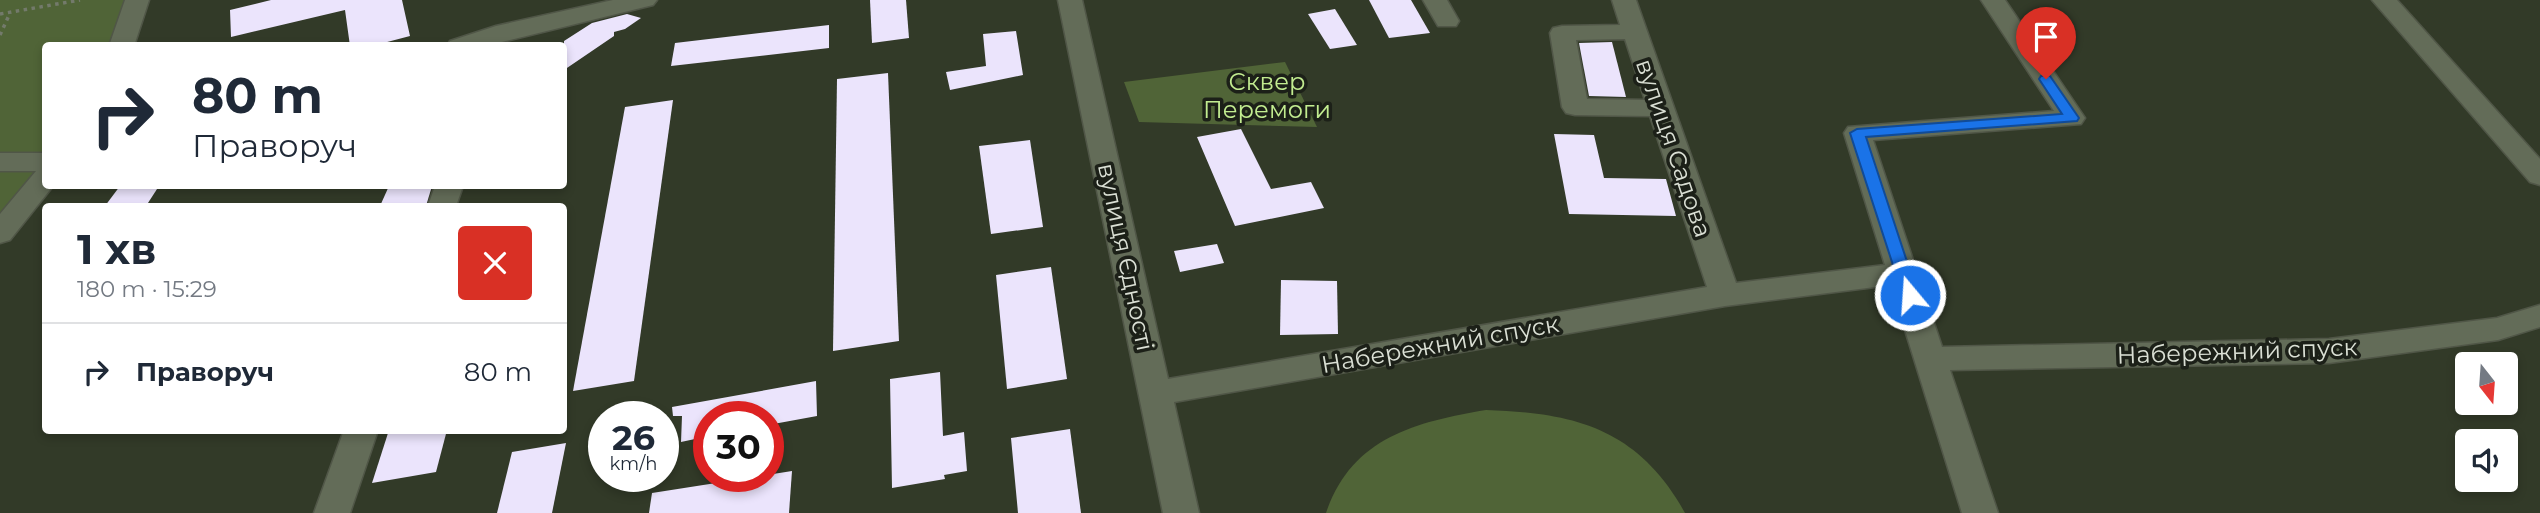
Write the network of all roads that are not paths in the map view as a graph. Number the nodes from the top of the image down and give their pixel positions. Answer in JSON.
{"nodes":[{"id":1,"x":137,"y":0,"type":"edge"},
{"id":2,"x":645,"y":0,"type":"edge"},
{"id":3,"x":1070,"y":0,"type":"edge"},
{"id":4,"x":1435,"y":0,"type":"edge"},
{"id":5,"x":1625,"y":0,"type":"edge"},
{"id":6,"x":1993,"y":0,"type":"edge"},
{"id":7,"x":2384,"y":0,"type":"edge"},
{"id":8,"x":1447,"y":22,"type":"dead end"},
{"id":9,"x":1635,"y":32,"type":"junction"},
{"id":10,"x":502,"y":38,"type":"edge"},
{"id":11,"x":122,"y":42,"type":"edge"},
{"id":12,"x":480,"y":42,"type":"edge"},
{"id":13,"x":1660,"y":108,"type":"junction"},
{"id":14,"x":0,"y":162,"type":"edge"},
{"id":15,"x":42,"y":162,"type":"edge"},
{"id":16,"x":2540,"y":176,"type":"edge"},
{"id":17,"x":42,"y":181,"type":"edge"},
{"id":18,"x":0,"y":233,"type":"edge"},
{"id":19,"x":1903,"y":274,"type":"junction"},
{"id":20,"x":1725,"y":295,"type":"junction"},
{"id":21,"x":2540,"y":316,"type":"edge"},
{"id":22,"x":1931,"y":359,"type":"junction"},
{"id":23,"x":1155,"y":393,"type":"junction"},
{"id":24,"x":360,"y":434,"type":"edge"},
{"id":25,"x":332,"y":513,"type":"edge"},
{"id":26,"x":1181,"y":513,"type":"edge"},
{"id":27,"x":1980,"y":513,"type":"edge"}],
"edges":[{"from":1,"to":11,"type":"street"},
{"from":2,"to":10,"type":"street"},
{"from":3,"to":23,"type":"street","name":"вулиця Єдності"},
{"from":4,"to":8,"type":"street"},
{"from":5,"to":9,"type":"street","name":"вулиця Садова"},
{"from":6,"to":19,"type":"street"},
{"from":7,"to":16,"type":"street"},
{"from":9,"to":13,"type":"street","name":"вулиця Садова"},
{"from":9,"to":13,"type":"street"},
{"from":10,"to":12,"type":"street"},
{"from":13,"to":20,"type":"street","name":"вулиця Садова"},
{"from":14,"to":15,"type":"street"},
{"from":17,"to":18,"type":"street"},
{"from":19,"to":20,"type":"street","name":"Набережний спуск"},
{"from":19,"to":22,"type":"street"},
{"from":20,"to":23,"type":"street","name":"Набережний спуск"},
{"from":21,"to":22,"type":"street","name":"Набережний спуск"},
{"from":22,"to":27,"type":"street"},
{"from":23,"to":26,"type":"street","name":"вулиця Єдності"},
{"from":24,"to":25,"type":"street"}]}
